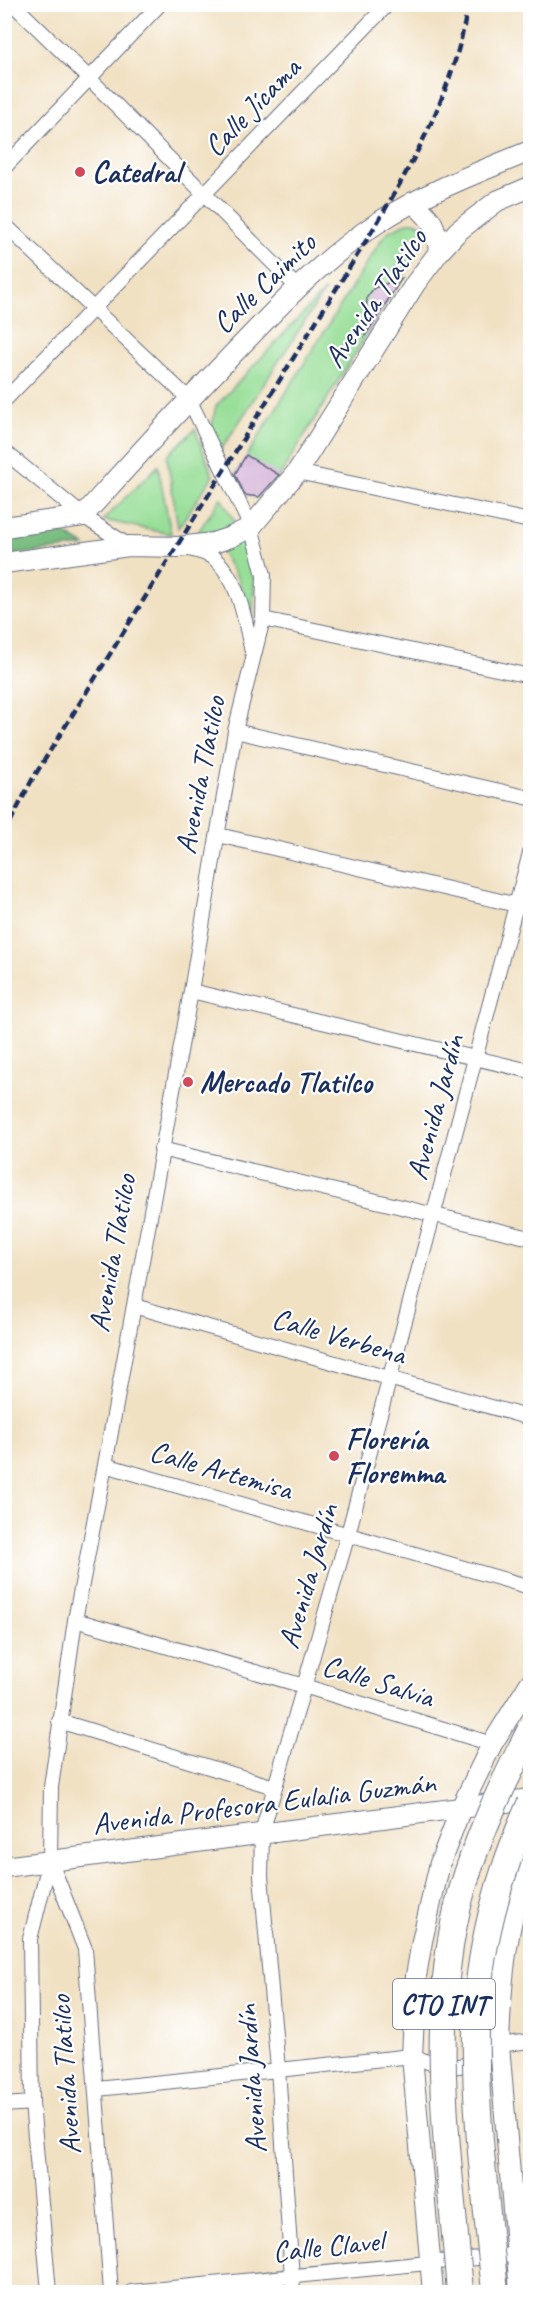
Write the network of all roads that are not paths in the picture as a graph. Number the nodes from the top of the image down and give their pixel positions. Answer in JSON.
{"nodes":[{"id":1,"x":13,"y":4,"type":"edge"},
{"id":2,"x":160,"y":4,"type":"edge"},
{"id":3,"x":388,"y":4,"type":"edge"},
{"id":4,"x":89,"y":78,"type":"junction"},
{"id":5,"x":531,"y":151,"type":"edge"},
{"id":6,"x":4,"y":168,"type":"edge"},
{"id":7,"x":531,"y":187,"type":"edge"},
{"id":8,"x":204,"y":195,"type":"junction"},
{"id":9,"x":413,"y":202,"type":"junction"},
{"id":10,"x":4,"y":224,"type":"edge"},
{"id":11,"x":439,"y":252,"type":"junction"},
{"id":12,"x":297,"y":287,"type":"junction"},
{"id":13,"x":94,"y":310,"type":"junction"},
{"id":14,"x":189,"y":399,"type":"junction"},
{"id":15,"x":4,"y":401,"type":"edge"},
{"id":16,"x":4,"y":451,"type":"edge"},
{"id":17,"x":297,"y":472,"type":"junction"},
{"id":18,"x":83,"y":516,"type":"junction"},
{"id":19,"x":531,"y":521,"type":"edge"},
{"id":20,"x":4,"y":527,"type":"edge"},
{"id":21,"x":251,"y":527,"type":"junction"},
{"id":22,"x":129,"y":546,"type":"junction"},
{"id":23,"x":178,"y":546,"type":"junction"},
{"id":24,"x":4,"y":564,"type":"edge"},
{"id":25,"x":263,"y":619,"type":"junction"},
{"id":26,"x":254,"y":659,"type":"junction"},
{"id":27,"x":531,"y":676,"type":"edge"},
{"id":28,"x":236,"y":731,"type":"junction"},
{"id":29,"x":531,"y":798,"type":"edge"},
{"id":30,"x":219,"y":835,"type":"junction"},
{"id":31,"x":531,"y":853,"type":"edge"},
{"id":32,"x":524,"y":907,"type":"edge"},
{"id":33,"x":191,"y":991,"type":"junction"},
{"id":34,"x":476,"y":1057,"type":"junction"},
{"id":35,"x":531,"y":1071,"type":"edge"},
{"id":36,"x":161,"y":1149,"type":"junction"},
{"id":37,"x":434,"y":1214,"type":"junction"},
{"id":38,"x":531,"y":1238,"type":"edge"},
{"id":39,"x":134,"y":1306,"type":"junction"},
{"id":40,"x":390,"y":1378,"type":"junction"},
{"id":41,"x":531,"y":1418,"type":"edge"},
{"id":42,"x":105,"y":1466,"type":"junction"},
{"id":43,"x":348,"y":1534,"type":"junction"},
{"id":44,"x":531,"y":1587,"type":"edge"},
{"id":45,"x":75,"y":1620,"type":"junction"},
{"id":46,"x":531,"y":1683,"type":"edge"},
{"id":47,"x":304,"y":1686,"type":"junction"},
{"id":48,"x":59,"y":1721,"type":"junction"},
{"id":49,"x":531,"y":1731,"type":"edge"},
{"id":50,"x":492,"y":1744,"type":"junction"},
{"id":51,"x":274,"y":1787,"type":"junction"},
{"id":52,"x":531,"y":1799,"type":"edge"},
{"id":53,"x":531,"y":1804,"type":"edge"},
{"id":54,"x":461,"y":1808,"type":"junction"},
{"id":55,"x":262,"y":1832,"type":"junction"},
{"id":56,"x":50,"y":1860,"type":"junction"},
{"id":57,"x":531,"y":1861,"type":"edge"},
{"id":58,"x":4,"y":1867,"type":"edge"},
{"id":59,"x":531,"y":2041,"type":"edge"},
{"id":60,"x":500,"y":2053,"type":"junction"},
{"id":61,"x":412,"y":2056,"type":"junction"},
{"id":62,"x":278,"y":2069,"type":"junction"},
{"id":63,"x":97,"y":2089,"type":"junction"},
{"id":64,"x":32,"y":2103,"type":"junction"},
{"id":65,"x":4,"y":2105,"type":"edge"},
{"id":66,"x":524,"y":2254,"type":"edge"},
{"id":67,"x":430,"y":2263,"type":"junction"},
{"id":68,"x":293,"y":2277,"type":"junction"},
{"id":69,"x":49,"y":2292,"type":"edge"},
{"id":70,"x":111,"y":2292,"type":"edge"},
{"id":71,"x":131,"y":2292,"type":"edge"},
{"id":72,"x":294,"y":2292,"type":"edge"},
{"id":73,"x":433,"y":2292,"type":"edge"},
{"id":74,"x":460,"y":2292,"type":"edge"},
{"id":75,"x":495,"y":2292,"type":"edge"},
{"id":76,"x":520,"y":2292,"type":"edge"}],
"edges":[{"from":1,"to":4,"type":"street"},
{"from":2,"to":4,"type":"street"},
{"from":3,"to":8,"type":"street","name":"Calle Jícama"},
{"from":4,"to":6,"type":"street"},
{"from":4,"to":8,"type":"street"},
{"from":5,"to":9,"type":"main road","name":"Calle Caimito"},
{"from":7,"to":11,"type":"main road","name":"Avenida Tlatilco"},
{"from":8,"to":12,"type":"street"},
{"from":8,"to":13,"type":"street","name":"Calle Jícama"},
{"from":9,"to":11,"type":"main road"},
{"from":9,"to":12,"type":"main road","name":"Calle Caimito"},
{"from":10,"to":13,"type":"street"},
{"from":11,"to":17,"type":"main road","name":"Avenida Tlatilco"},
{"from":12,"to":14,"type":"main road","name":"Calle Caimito"},
{"from":13,"to":14,"type":"street"},
{"from":13,"to":15,"type":"street","name":"Calle Jícama"},
{"from":14,"to":18,"type":"main road","name":"Calle Caimito"},
{"from":14,"to":21,"type":"street"},
{"from":16,"to":18,"type":"street"},
{"from":17,"to":19,"type":"street"},
{"from":17,"to":21,"type":"main road","name":"Avenida Tlatilco"},
{"from":18,"to":20,"type":"main road"},
{"from":18,"to":22,"type":"street"},
{"from":21,"to":23,"type":"main road","name":"Avenida Tlatilco"},
{"from":21,"to":25,"type":"street","name":"Avenida Tlatilco"},
{"from":22,"to":23,"type":"main road"},
{"from":22,"to":24,"type":"main road"},
{"from":23,"to":26,"type":"street","name":"Avenida Tlatilco"},
{"from":25,"to":26,"type":"street","name":"Avenida Tlatilco"},
{"from":25,"to":27,"type":"street"},
{"from":26,"to":28,"type":"street","name":"Avenida Tlatilco"},
{"from":28,"to":29,"type":"street"},
{"from":28,"to":30,"type":"street","name":"Avenida Tlatilco"},
{"from":30,"to":32,"type":"street"},
{"from":30,"to":33,"type":"street","name":"Avenida Tlatilco"},
{"from":31,"to":32,"type":"street","name":"Avenida Jardín"},
{"from":32,"to":34,"type":"street","name":"Avenida Jardín"},
{"from":33,"to":34,"type":"street"},
{"from":33,"to":36,"type":"street","name":"Avenida Tlatilco"},
{"from":34,"to":35,"type":"street"},
{"from":34,"to":37,"type":"street","name":"Avenida Jardín"},
{"from":36,"to":37,"type":"street"},
{"from":36,"to":39,"type":"street","name":"Avenida Tlatilco"},
{"from":37,"to":38,"type":"street"},
{"from":37,"to":40,"type":"street","name":"Avenida Jardín"},
{"from":39,"to":40,"type":"street","name":"Calle Verbena"},
{"from":39,"to":42,"type":"street","name":"Avenida Tlatilco"},
{"from":40,"to":41,"type":"street","name":"Calle Verbena"},
{"from":40,"to":43,"type":"street","name":"Avenida Jardín"},
{"from":42,"to":43,"type":"street","name":"Calle Artemisa"},
{"from":42,"to":45,"type":"street","name":"Avenida Tlatilco"},
{"from":43,"to":44,"type":"street","name":"Calle Artemisa"},
{"from":43,"to":47,"type":"street","name":"Avenida Jardín"},
{"from":45,"to":47,"type":"street","name":"Calle Salvia"},
{"from":45,"to":48,"type":"street","name":"Avenida Tlatilco"},
{"from":46,"to":50,"type":"main road","number":"CTO INT"},
{"from":47,"to":50,"type":"street","name":"Calle Salvia"},
{"from":47,"to":51,"type":"street","name":"Avenida Jardín"},
{"from":48,"to":51,"type":"street"},
{"from":48,"to":56,"type":"street","name":"Avenida Tlatilco"},
{"from":49,"to":74,"type":"highway","number":"CTO INT","bridge":true},
{"from":50,"to":54,"type":"main road","number":"CTO INT"},
{"from":51,"to":55,"type":"street","name":"Avenida Jardín"},
{"from":52,"to":54,"type":"main road","name":"Avenida Profesora Eulalia Guzmán"},
{"from":53,"to":75,"type":"highway","number":"CTO INT","bridge":true},
{"from":54,"to":55,"type":"main road","name":"Avenida Profesora Eulalia Guzmán"},
{"from":54,"to":61,"type":"main road","number":"CTO INT"},
{"from":55,"to":56,"type":"main road","name":"Avenida Profesora Eulalia Guzmán"},
{"from":55,"to":62,"type":"street","name":"Avenida Jardín"},
{"from":56,"to":58,"type":"main road","name":"Avenida Profesora Eulalia Guzmán"},
{"from":56,"to":63,"type":"street","name":"Avenida Tlatilco"},
{"from":56,"to":64,"type":"street","name":"Avenida Tlatilco"},
{"from":57,"to":60,"type":"main road","number":"CTO INT"},
{"from":59,"to":60,"type":"street"},
{"from":60,"to":61,"type":"street"},
{"from":60,"to":66,"type":"main road","number":"CTO INT"},
{"from":61,"to":62,"type":"street"},
{"from":61,"to":67,"type":"main road","number":"CTO INT"},
{"from":62,"to":63,"type":"street"},
{"from":62,"to":68,"type":"street","name":"Avenida Jardín"},
{"from":63,"to":70,"type":"street","name":"Avenida Tlatilco"},
{"from":64,"to":65,"type":"street"},
{"from":64,"to":69,"type":"street","name":"Avenida Tlatilco"},
{"from":66,"to":67,"type":"street","name":"Calle Clavel"},
{"from":66,"to":76,"type":"main road","number":"CTO INT"},
{"from":67,"to":68,"type":"street","name":"Calle Clavel"},
{"from":67,"to":73,"type":"main road","number":"CTO INT"},
{"from":68,"to":71,"type":"street","name":"Calle Clavel"},
{"from":68,"to":72,"type":"street","name":"Avenida Jardín"}]}
